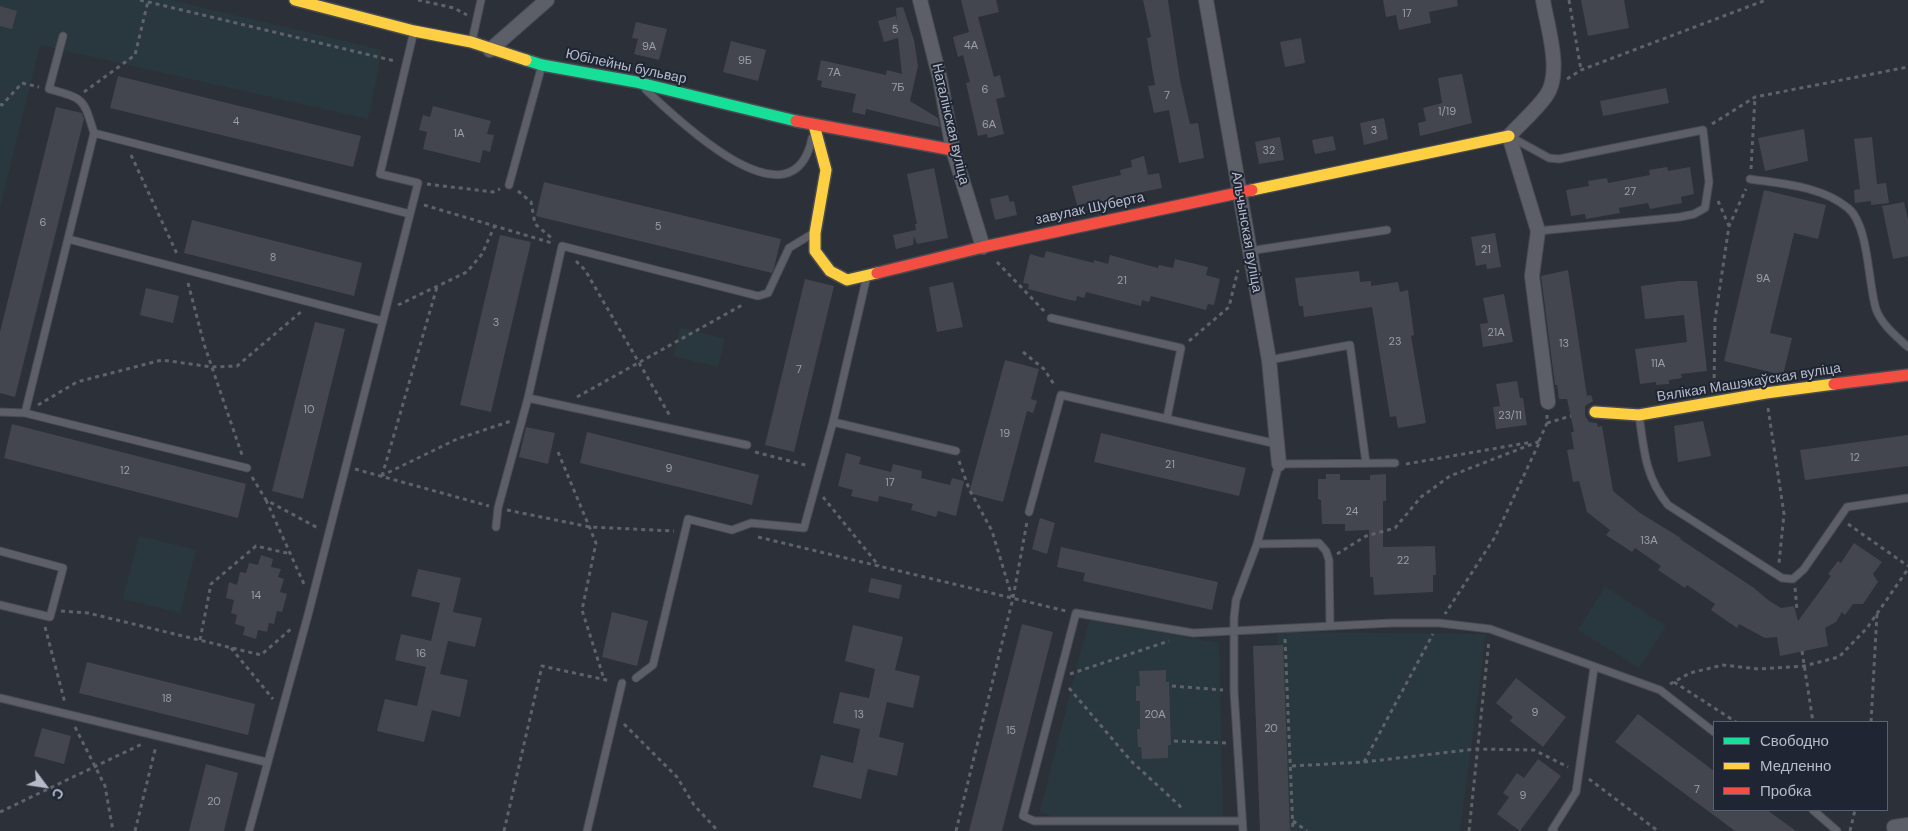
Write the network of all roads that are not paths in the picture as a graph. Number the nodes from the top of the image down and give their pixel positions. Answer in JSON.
{"nodes":[{"id":1,"x":295,"y":0,"type":"edge"},
{"id":2,"x":481,"y":0,"type":"edge"},
{"id":3,"x":547,"y":0,"type":"edge"},
{"id":4,"x":920,"y":0,"type":"edge"},
{"id":5,"x":1206,"y":0,"type":"edge"},
{"id":6,"x":1543,"y":0,"type":"edge"},
{"id":7,"x":414,"y":31,"type":"junction"},
{"id":8,"x":62,"y":36,"type":"dead end"},
{"id":9,"x":471,"y":42,"type":"junction"},
{"id":10,"x":490,"y":50,"type":"junction"},
{"id":11,"x":542,"y":65,"type":"junction"},
{"id":12,"x":636,"y":82,"type":"junction"},
{"id":13,"x":814,"y":125,"type":"junction"},
{"id":14,"x":94,"y":133,"type":"junction"},
{"id":15,"x":1509,"y":136,"type":"junction"},
{"id":16,"x":954,"y":150,"type":"junction"},
{"id":17,"x":1750,"y":179,"type":"road end"},
{"id":18,"x":509,"y":185,"type":"road end"},
{"id":19,"x":1239,"y":193,"type":"junction"},
{"id":20,"x":410,"y":214,"type":"junction"},
{"id":21,"x":1387,"y":230,"type":"dead end"},
{"id":22,"x":1538,"y":231,"type":"junction"},
{"id":23,"x":815,"y":233,"type":"junction"},
{"id":24,"x":68,"y":239,"type":"junction"},
{"id":25,"x":983,"y":247,"type":"junction"},
{"id":26,"x":1249,"y":251,"type":"junction"},
{"id":27,"x":867,"y":276,"type":"junction"},
{"id":28,"x":1050,"y":318,"type":"road end"},
{"id":29,"x":382,"y":320,"type":"junction"},
{"id":30,"x":1908,"y":347,"type":"edge"},
{"id":31,"x":1269,"y":360,"type":"junction"},
{"id":32,"x":1908,"y":375,"type":"edge"},
{"id":33,"x":528,"y":398,"type":"junction"},
{"id":34,"x":1548,"y":402,"type":"road end"},
{"id":35,"x":0,"y":412,"type":"edge"},
{"id":36,"x":1595,"y":412,"type":"dead end"},
{"id":37,"x":25,"y":413,"type":"junction"},
{"id":38,"x":1639,"y":415,"type":"junction"},
{"id":39,"x":1167,"y":418,"type":"junction"},
{"id":40,"x":833,"y":422,"type":"junction"},
{"id":41,"x":1278,"y":444,"type":"junction"},
{"id":42,"x":747,"y":445,"type":"road end"},
{"id":43,"x":956,"y":451,"type":"road end"},
{"id":44,"x":1366,"y":463,"type":"junction"},
{"id":45,"x":1395,"y":463,"type":"road end"},
{"id":46,"x":1279,"y":464,"type":"junction"},
{"id":47,"x":247,"y":468,"type":"road end"},
{"id":48,"x":1908,"y":498,"type":"edge"},
{"id":49,"x":1029,"y":512,"type":"road end"},
{"id":50,"x":496,"y":527,"type":"dead end"},
{"id":51,"x":1257,"y":544,"type":"junction"},
{"id":52,"x":0,"y":551,"type":"edge"},
{"id":53,"x":0,"y":605,"type":"edge"},
{"id":54,"x":1330,"y":626,"type":"junction"},
{"id":55,"x":1234,"y":632,"type":"junction"},
{"id":56,"x":1594,"y":668,"type":"junction"},
{"id":57,"x":636,"y":678,"type":"dead end"},
{"id":58,"x":622,"y":683,"type":"road end"},
{"id":59,"x":0,"y":698,"type":"edge"},
{"id":60,"x":1713,"y":731,"type":"edge"},
{"id":61,"x":266,"y":762,"type":"junction"},
{"id":62,"x":1814,"y":811,"type":"edge"},
{"id":63,"x":1242,"y":821,"type":"junction"},
{"id":64,"x":249,"y":831,"type":"edge"},
{"id":65,"x":587,"y":831,"type":"edge"},
{"id":66,"x":1243,"y":831,"type":"edge"},
{"id":67,"x":1554,"y":831,"type":"edge"},
{"id":68,"x":1838,"y":831,"type":"edge"}],
"edges":[{"from":1,"to":7,"type":"street","name":"Юбілейны бульвар"},
{"from":2,"to":9,"type":"lane"},
{"from":3,"to":10,"type":"street"},
{"from":4,"to":16,"type":"street","name":"Наталінская вуліца"},
{"from":5,"to":19,"type":"street","name":"Альчынская вуліца"},
{"from":6,"to":15,"type":"street"},
{"from":7,"to":9,"type":"street","name":"Юбілейны бульвар"},
{"from":7,"to":20,"type":"lane"},
{"from":8,"to":14,"type":"lane"},
{"from":9,"to":10,"type":"street","name":"Юбілейны бульвар"},
{"from":10,"to":11,"type":"street","name":"Юбілейны бульвар"},
{"from":11,"to":12,"type":"street","name":"Юбілейны бульвар"},
{"from":11,"to":18,"type":"lane"},
{"from":12,"to":13,"type":"street","name":"Юбілейны бульвар"},
{"from":12,"to":13,"type":"lane"},
{"from":13,"to":16,"type":"street","name":"Юбілейны бульвар"},
{"from":13,"to":23,"type":"street","name":"завулак Шуберта"},
{"from":14,"to":20,"type":"lane"},
{"from":14,"to":24,"type":"lane"},
{"from":15,"to":19,"type":"street","name":"завулак Шуберта"},
{"from":15,"to":22,"type":"street"},
{"from":15,"to":22,"type":"lane"},
{"from":16,"to":25,"type":"street","name":"Наталінская вуліца"},
{"from":17,"to":30,"type":"lane"},
{"from":19,"to":25,"type":"street","name":"завулак Шуберта"},
{"from":19,"to":26,"type":"street","name":"Альчынская вуліца"},
{"from":20,"to":29,"type":"lane"},
{"from":21,"to":26,"type":"lane"},
{"from":22,"to":34,"type":"street"},
{"from":23,"to":27,"type":"street","name":"завулак Шуберта"},
{"from":23,"to":33,"type":"lane"},
{"from":24,"to":29,"type":"lane"},
{"from":24,"to":37,"type":"lane"},
{"from":25,"to":27,"type":"street","name":"завулак Шуберта"},
{"from":26,"to":31,"type":"street","name":"Альчынская вуліца"},
{"from":27,"to":40,"type":"lane"},
{"from":28,"to":39,"type":"lane"},
{"from":29,"to":61,"type":"lane"},
{"from":31,"to":41,"type":"street","name":"Альчынская вуліца"},
{"from":31,"to":44,"type":"lane"},
{"from":32,"to":38,"type":"street","name":"Вялікая Машэкаўская вуліца"},
{"from":33,"to":42,"type":"lane"},
{"from":33,"to":50,"type":"lane"},
{"from":35,"to":37,"type":"lane"},
{"from":36,"to":38,"type":"street","name":"Вялікая Машэкаўская вуліца"},
{"from":37,"to":47,"type":"lane"},
{"from":38,"to":48,"type":"lane"},
{"from":39,"to":41,"type":"lane"},
{"from":39,"to":49,"type":"lane"},
{"from":40,"to":43,"type":"lane"},
{"from":40,"to":57,"type":"lane"},
{"from":41,"to":46,"type":"street","name":"Альчынская вуліца"},
{"from":44,"to":45,"type":"lane"},
{"from":44,"to":46,"type":"lane"},
{"from":46,"to":51,"type":"lane"},
{"from":51,"to":54,"type":"lane"},
{"from":51,"to":55,"type":"lane"},
{"from":52,"to":53,"type":"lane"},
{"from":54,"to":55,"type":"lane"},
{"from":54,"to":56,"type":"lane"},
{"from":55,"to":63,"type":"lane"},
{"from":55,"to":63,"type":"lane"},
{"from":56,"to":60,"type":"lane"},
{"from":56,"to":67,"type":"lane"},
{"from":58,"to":65,"type":"lane"},
{"from":59,"to":61,"type":"lane"},
{"from":61,"to":64,"type":"lane"},
{"from":62,"to":68,"type":"lane"},
{"from":63,"to":66,"type":"lane"}]}
